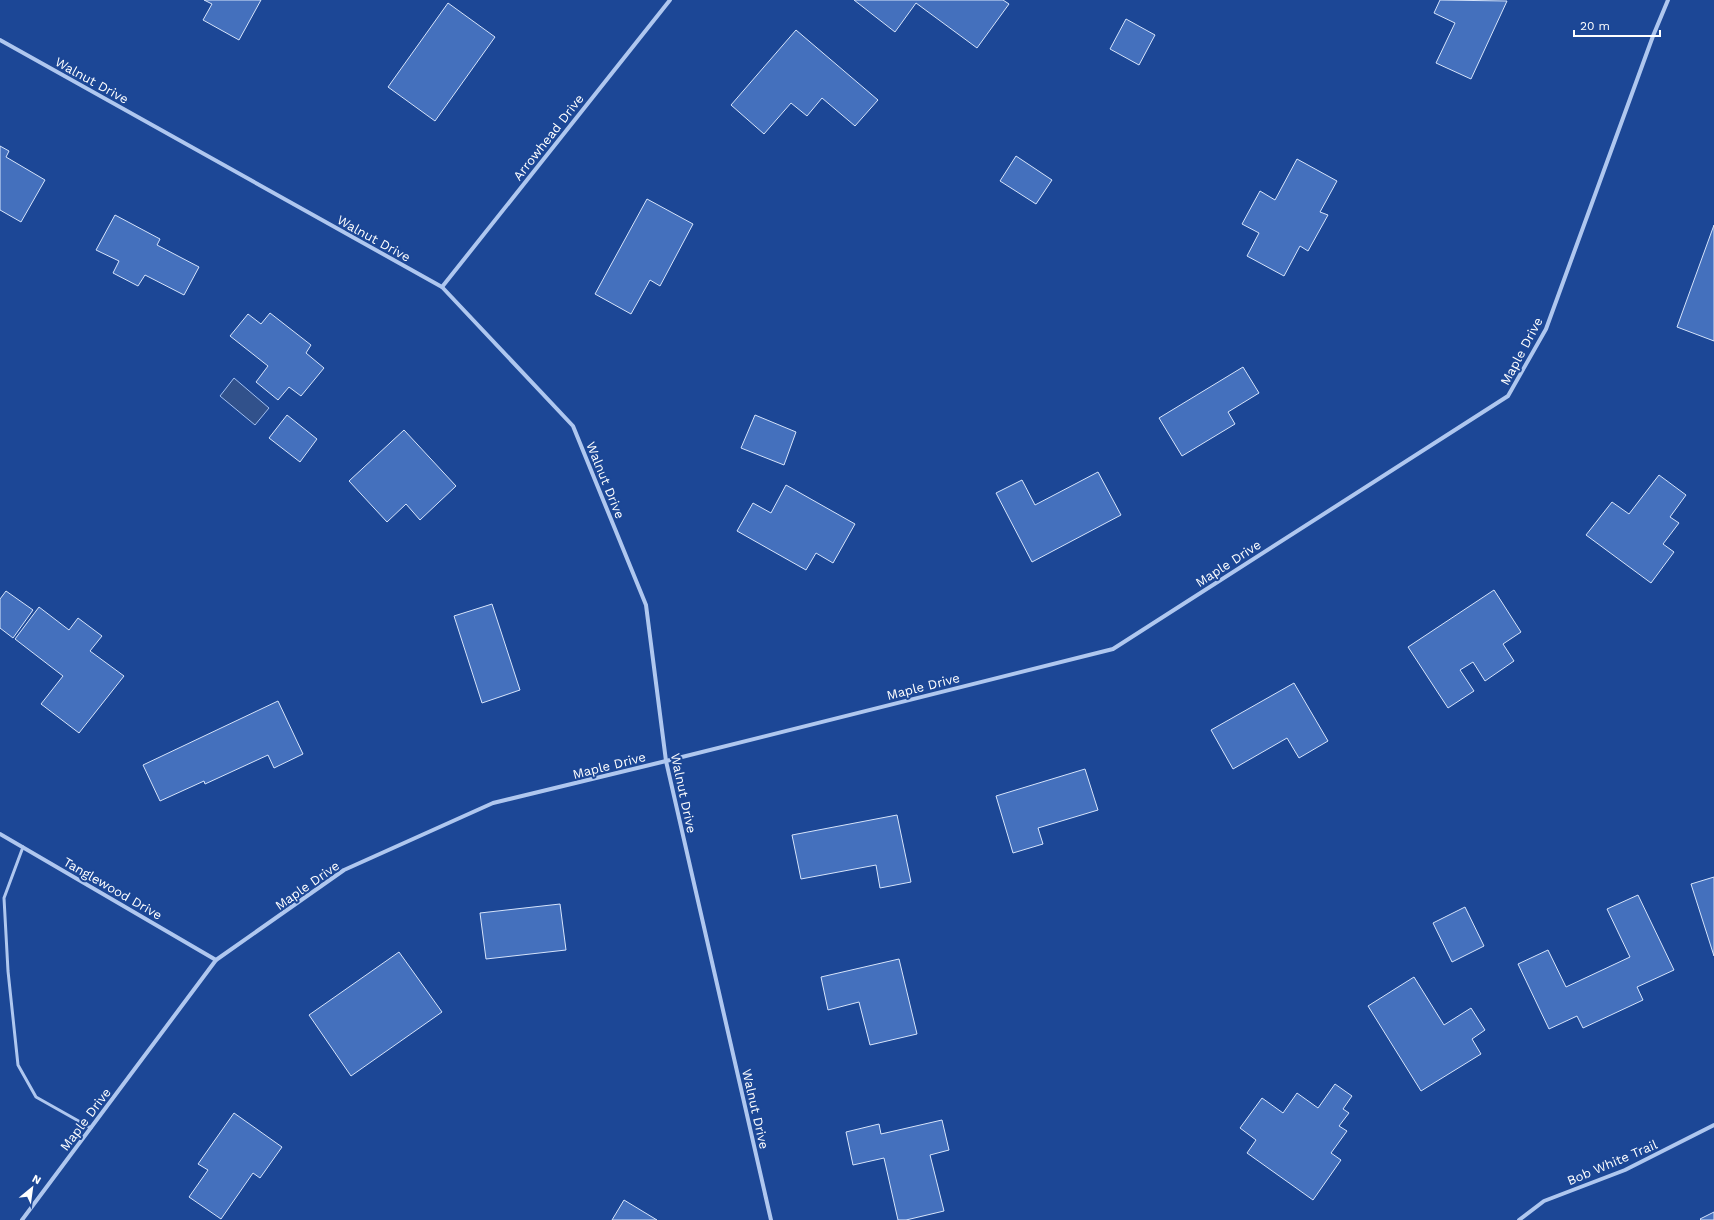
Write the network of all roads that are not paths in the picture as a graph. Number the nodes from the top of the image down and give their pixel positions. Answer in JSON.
{"nodes":[{"id":1,"x":670,"y":0,"type":"edge"},
{"id":2,"x":1668,"y":0,"type":"edge"},
{"id":3,"x":0,"y":40,"type":"edge"},
{"id":4,"x":442,"y":287,"type":"junction"},
{"id":5,"x":666,"y":761,"type":"junction"},
{"id":6,"x":0,"y":834,"type":"edge"},
{"id":7,"x":23,"y":847,"type":"junction"},
{"id":8,"x":216,"y":960,"type":"junction"},
{"id":9,"x":1714,"y":1125,"type":"edge"},
{"id":10,"x":91,"y":1128,"type":"junction"},
{"id":11,"x":22,"y":1220,"type":"edge"},
{"id":12,"x":771,"y":1220,"type":"edge"},
{"id":13,"x":1519,"y":1220,"type":"edge"}],
"edges":[{"from":1,"to":4,"type":"street","name":"Arrowhead Drive"},
{"from":2,"to":5,"type":"street","name":"Maple Drive"},
{"from":3,"to":4,"type":"street","name":"Walnut Drive"},
{"from":4,"to":5,"type":"street","name":"Walnut Drive"},
{"from":5,"to":8,"type":"street","name":"Maple Drive"},
{"from":5,"to":12,"type":"street","name":"Walnut Drive"},
{"from":6,"to":7,"type":"street","name":"Tanglewood Drive"},
{"from":7,"to":8,"type":"street","name":"Tanglewood Drive"},
{"from":7,"to":10,"type":"lane"},
{"from":8,"to":10,"type":"street","name":"Maple Drive"},
{"from":9,"to":13,"type":"street","name":"Bob White Trail"},
{"from":10,"to":11,"type":"street","name":"Maple Drive"}]}
